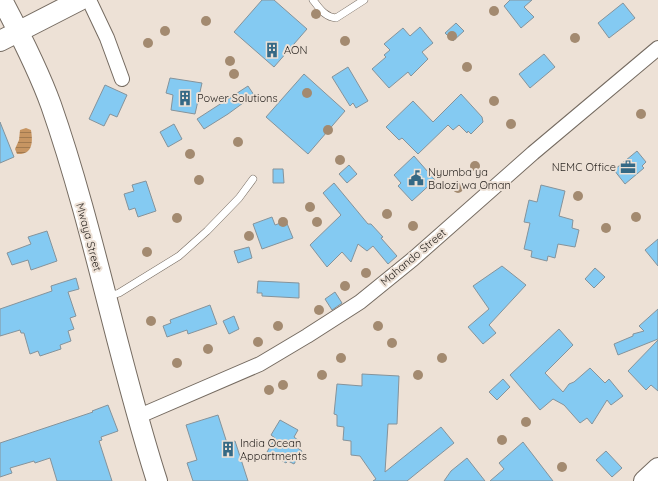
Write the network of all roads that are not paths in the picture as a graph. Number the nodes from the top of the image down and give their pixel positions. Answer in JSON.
{"nodes":[{"id":1,"x":2,"y":0,"type":"edge"},
{"id":2,"x":80,"y":0,"type":"edge"},
{"id":3,"x":89,"y":0,"type":"edge"},
{"id":4,"x":312,"y":0,"type":"edge"},
{"id":5,"x":364,"y":0,"type":"edge"},
{"id":6,"x":19,"y":32,"type":"junction"},
{"id":7,"x":0,"y":41,"type":"edge"},
{"id":8,"x":658,"y":48,"type":"edge"},
{"id":9,"x":122,"y":79,"type":"dead end"},
{"id":10,"x":253,"y":179,"type":"dead end"},
{"id":11,"x":105,"y":297,"type":"junction"},
{"id":12,"x":136,"y":417,"type":"junction"},
{"id":13,"x":658,"y":468,"type":"edge"},
{"id":14,"x":157,"y":481,"type":"edge"},
{"id":15,"x":644,"y":481,"type":"edge"}],
"edges":[{"from":1,"to":6,"type":"street","name":"Mwaya Street"},
{"from":2,"to":6,"type":"street"},
{"from":3,"to":9,"type":"street"},
{"from":4,"to":5,"type":"lane"},
{"from":6,"to":7,"type":"street"},
{"from":6,"to":11,"type":"street","name":"Mwaya Street"},
{"from":8,"to":12,"type":"street","name":"Mahando Street"},
{"from":10,"to":11,"type":"lane"},
{"from":11,"to":12,"type":"street","name":"Mwaya Street"},
{"from":12,"to":14,"type":"street","name":"Mwaya Street"},
{"from":13,"to":15,"type":"street"}]}
